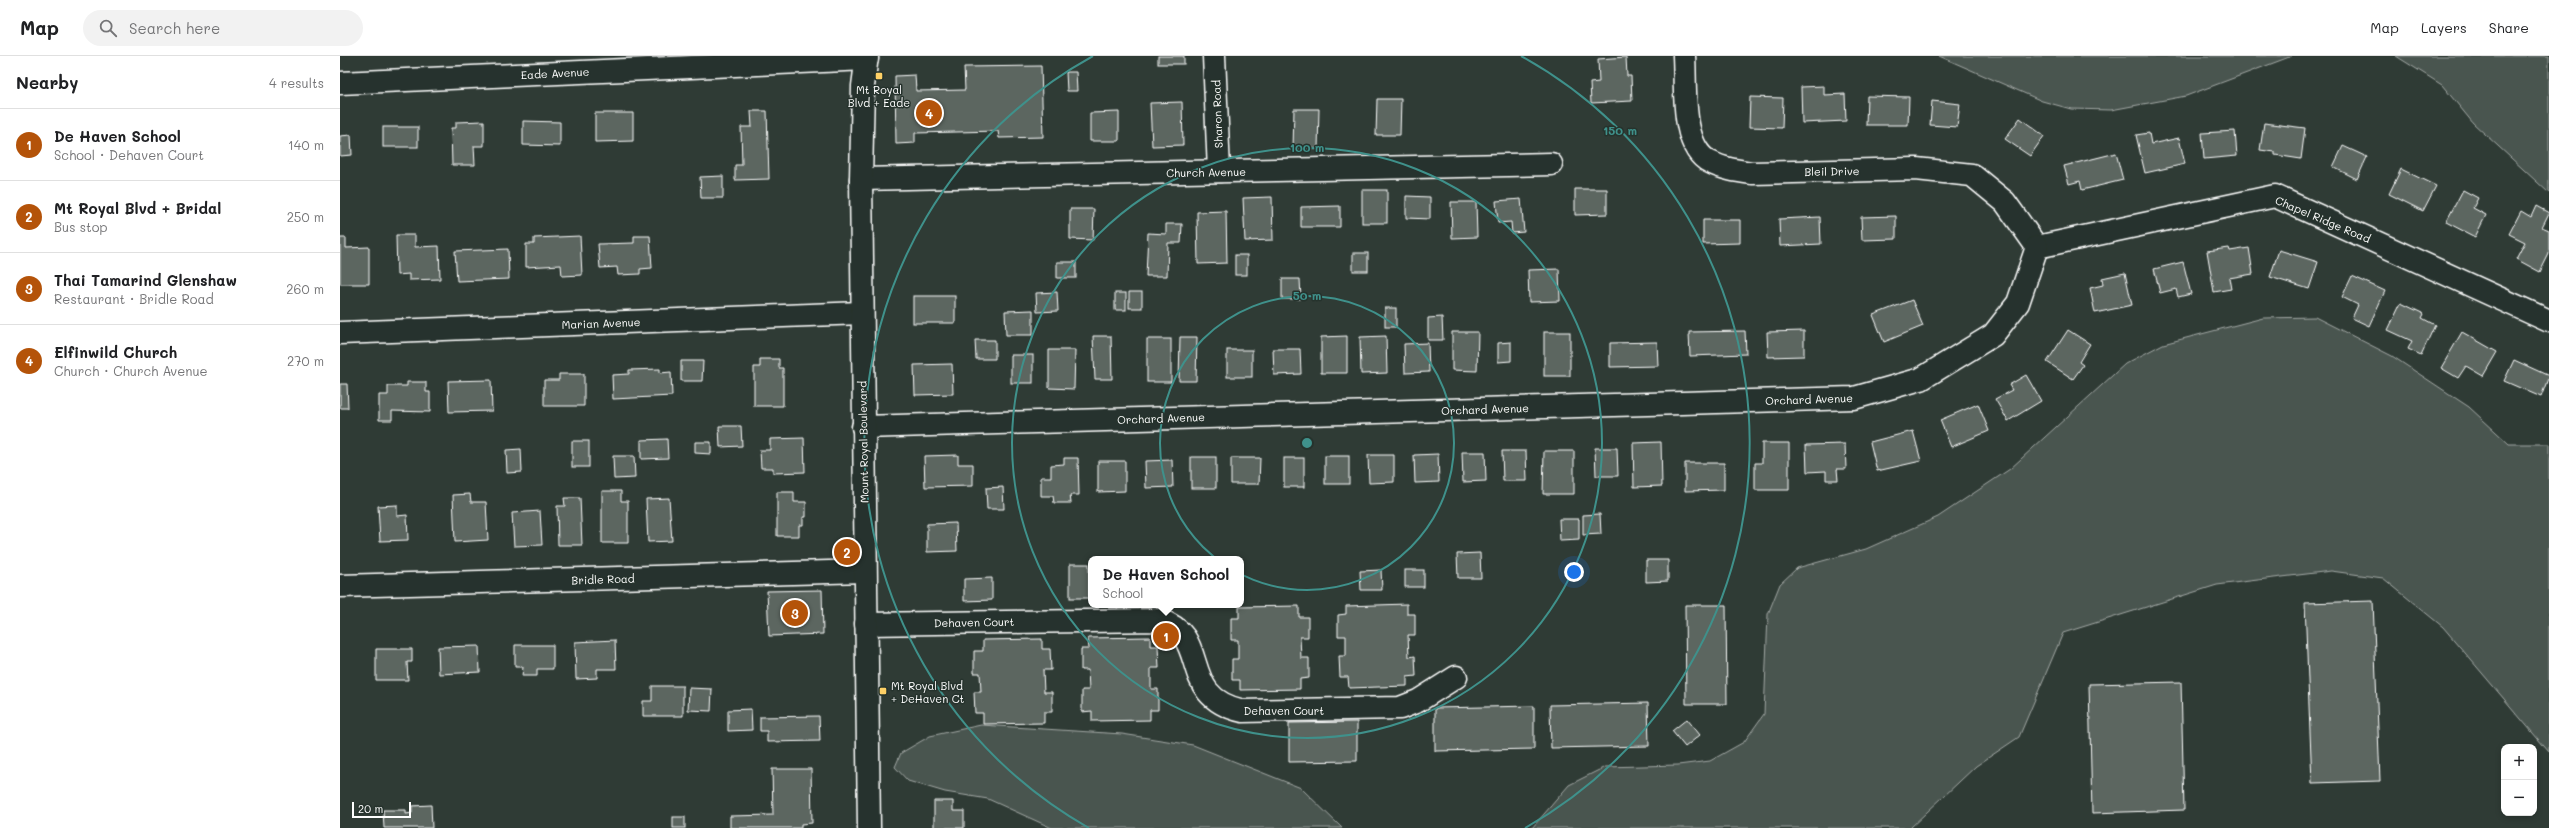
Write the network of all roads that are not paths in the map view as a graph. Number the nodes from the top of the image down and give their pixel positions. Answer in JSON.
{"nodes":[{"id":1,"x":1214,"y":56,"type":"edge"},
{"id":2,"x":1684,"y":56,"type":"edge"},
{"id":3,"x":867,"y":57,"type":"edge"},
{"id":4,"x":340,"y":84,"type":"edge"},
{"id":5,"x":1551,"y":164,"type":"dead end"},
{"id":6,"x":1219,"y":171,"type":"junction"},
{"id":7,"x":861,"y":179,"type":"junction"},
{"id":8,"x":2037,"y":247,"type":"junction"},
{"id":9,"x":862,"y":313,"type":"junction"},
{"id":10,"x":2549,"y":321,"type":"edge"},
{"id":11,"x":340,"y":333,"type":"edge"},
{"id":12,"x":863,"y":427,"type":"junction"},
{"id":13,"x":865,"y":572,"type":"junction"},
{"id":14,"x":340,"y":586,"type":"edge"},
{"id":15,"x":866,"y":624,"type":"junction"},
{"id":16,"x":1456,"y":677,"type":"dead end"},
{"id":17,"x":869,"y":828,"type":"edge"}],
"edges":[{"from":1,"to":6,"type":"street","name":"Sharon Road"},
{"from":2,"to":8,"type":"street","name":"Bleil Drive"},
{"from":3,"to":4,"type":"street","name":"Eade Avenue"},
{"from":3,"to":7,"type":"street","name":"Mount Royal Boulevard"},
{"from":5,"to":6,"type":"street","name":"Church Avenue"},
{"from":6,"to":7,"type":"street","name":"Church Avenue"},
{"from":7,"to":9,"type":"street","name":"Mount Royal Boulevard"},
{"from":8,"to":10,"type":"street","name":"Chapel Ridge Road"},
{"from":8,"to":12,"type":"street","name":"Orchard Avenue"},
{"from":9,"to":11,"type":"street","name":"Marian Avenue"},
{"from":9,"to":12,"type":"street","name":"Mount Royal Boulevard"},
{"from":12,"to":13,"type":"street","name":"Mount Royal Boulevard"},
{"from":13,"to":14,"type":"street","name":"Bridle Road"},
{"from":13,"to":15,"type":"street","name":"Mount Royal Boulevard"},
{"from":15,"to":16,"type":"street","name":"Dehaven Court"},
{"from":15,"to":17,"type":"street","name":"Mount Royal Boulevard"}]}
